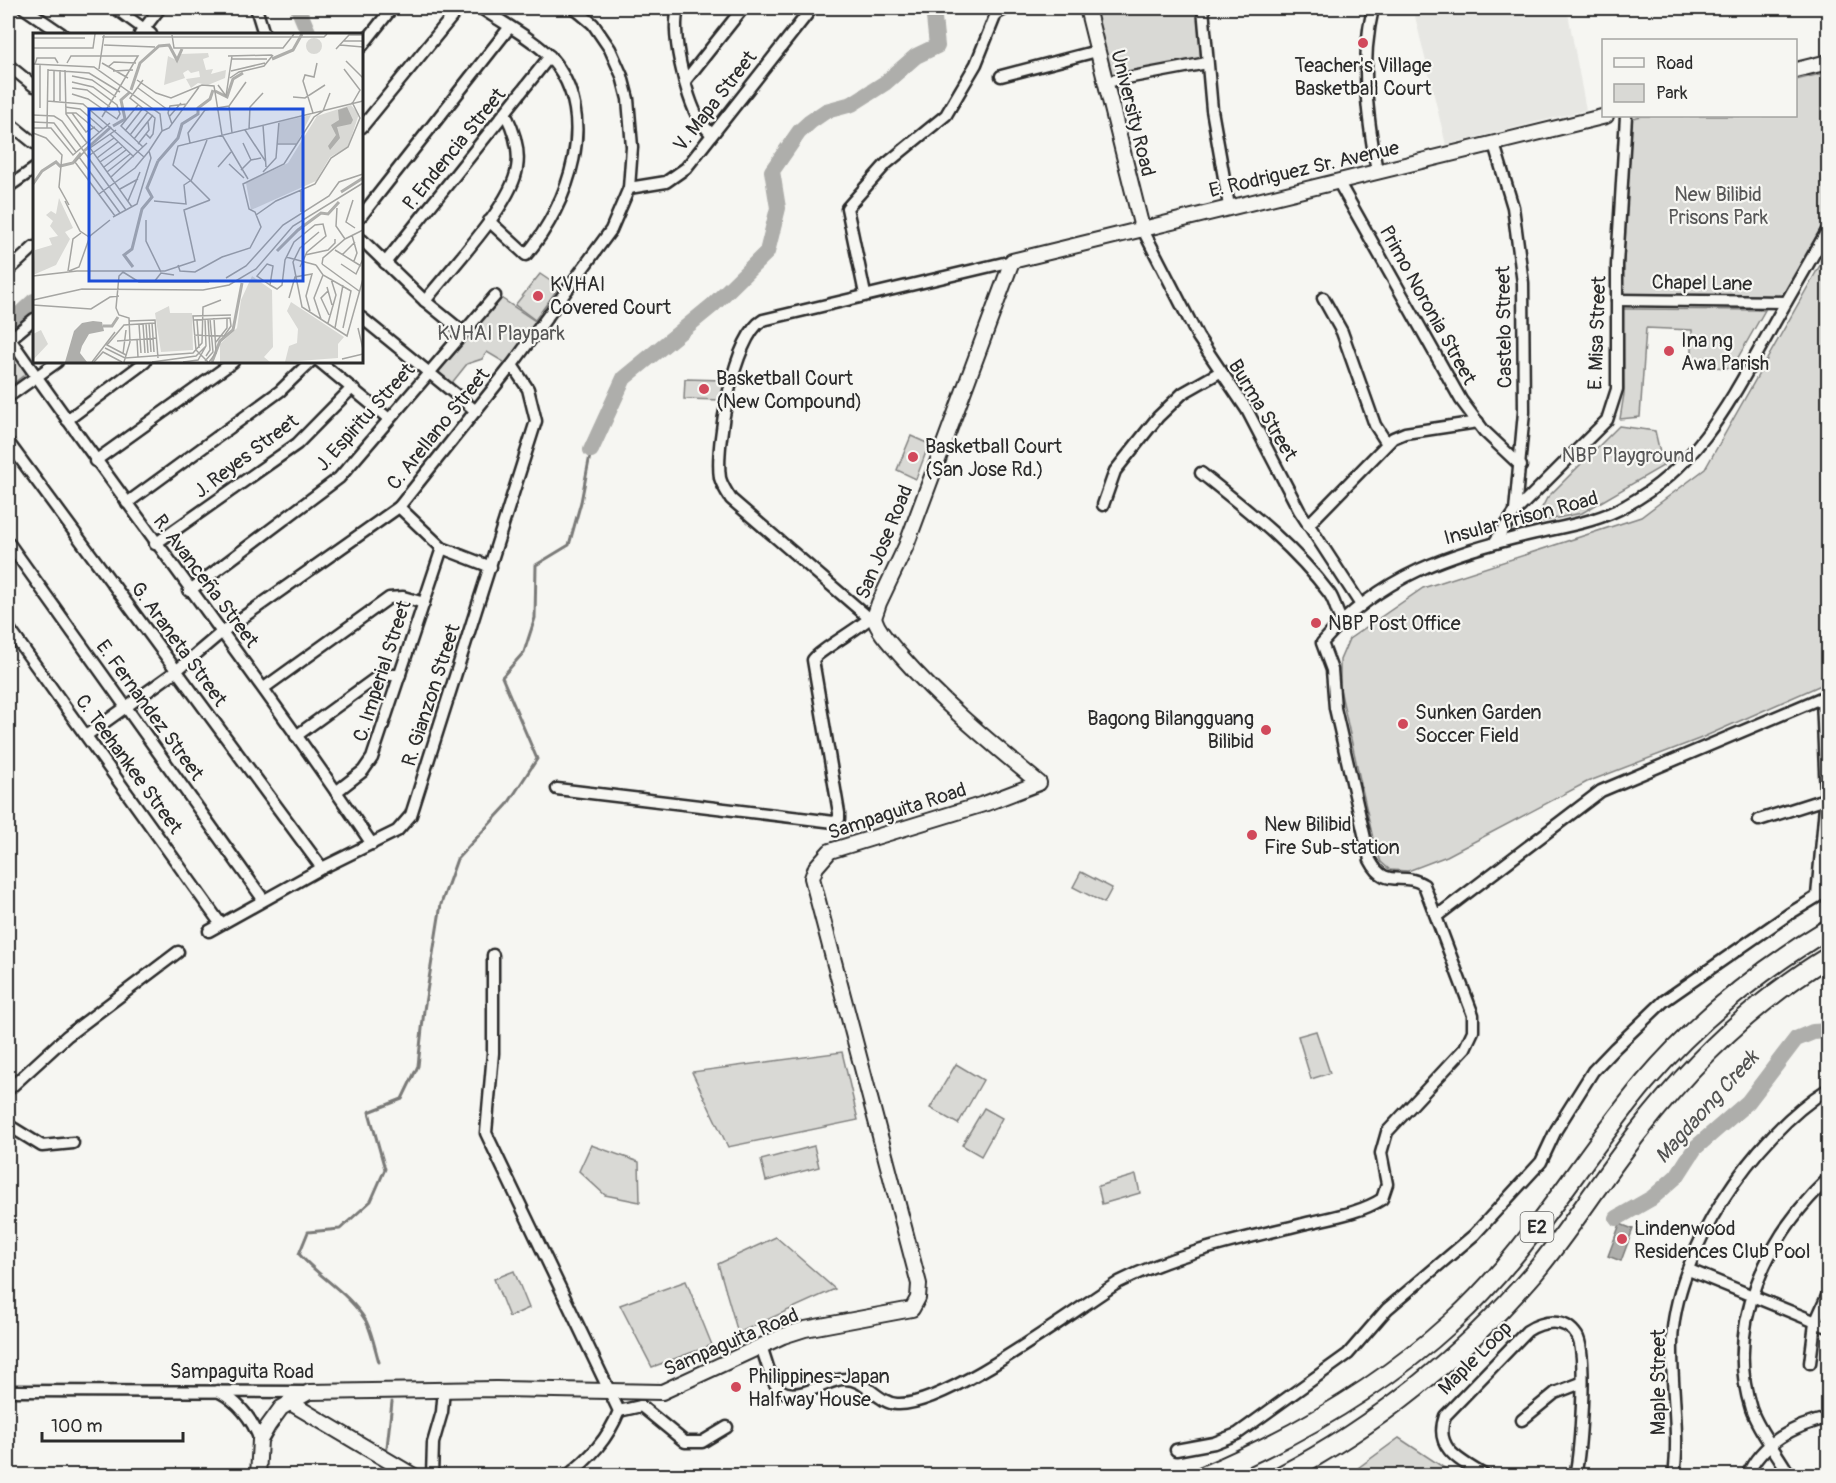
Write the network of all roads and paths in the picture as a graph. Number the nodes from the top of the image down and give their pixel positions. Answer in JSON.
{"nodes":[{"id":1,"x":24,"y":8,"type":"edge"},
{"id":2,"x":115,"y":8,"type":"edge"},
{"id":3,"x":160,"y":8,"type":"edge"},
{"id":4,"x":256,"y":8,"type":"edge"},
{"id":5,"x":392,"y":8,"type":"edge"},
{"id":6,"x":459,"y":8,"type":"edge"},
{"id":7,"x":481,"y":8,"type":"edge"},
{"id":8,"x":574,"y":8,"type":"edge"},
{"id":9,"x":743,"y":8,"type":"edge"},
{"id":10,"x":812,"y":8,"type":"edge"},
{"id":11,"x":1007,"y":8,"type":"edge"},
{"id":12,"x":1087,"y":8,"type":"edge"},
{"id":13,"x":1203,"y":8,"type":"edge"},
{"id":14,"x":1373,"y":8,"type":"edge"},
{"id":15,"x":676,"y":9,"type":"edge"},
{"id":16,"x":509,"y":28,"type":"junction"},
{"id":17,"x":61,"y":33,"type":"edge"},
{"id":18,"x":145,"y":33,"type":"edge"},
{"id":19,"x":264,"y":33,"type":"edge"},
{"id":20,"x":363,"y":45,"type":"edge"},
{"id":21,"x":1097,"y":51,"type":"junction"},
{"id":22,"x":550,"y":56,"type":"junction"},
{"id":23,"x":1828,"y":62,"type":"edge"},
{"id":24,"x":1207,"y":63,"type":"junction"},
{"id":25,"x":8,"y":65,"type":"edge"},
{"id":26,"x":1797,"y":70,"type":"edge"},
{"id":27,"x":1001,"y":76,"type":"dead end"},
{"id":28,"x":685,"y":81,"type":"junction"},
{"id":29,"x":1106,"y":82,"type":"junction"},
{"id":30,"x":33,"y":85,"type":"edge"},
{"id":31,"x":506,"y":115,"type":"junction"},
{"id":32,"x":1602,"y":117,"type":"edge"},
{"id":33,"x":1626,"y":117,"type":"edge"},
{"id":34,"x":8,"y":122,"type":"edge"},
{"id":35,"x":363,"y":126,"type":"edge"},
{"id":36,"x":711,"y":134,"type":"junction"},
{"id":37,"x":33,"y":142,"type":"edge"},
{"id":38,"x":1494,"y":144,"type":"junction"},
{"id":39,"x":33,"y":171,"type":"edge"},
{"id":40,"x":1377,"y":171,"type":"junction"},
{"id":41,"x":1338,"y":181,"type":"junction"},
{"id":42,"x":8,"y":187,"type":"edge"},
{"id":43,"x":629,"y":188,"type":"junction"},
{"id":44,"x":1229,"y":206,"type":"junction"},
{"id":45,"x":363,"y":214,"type":"edge"},
{"id":46,"x":489,"y":221,"type":"junction"},
{"id":47,"x":1142,"y":228,"type":"junction"},
{"id":48,"x":1828,"y":230,"type":"edge"},
{"id":49,"x":363,"y":241,"type":"edge"},
{"id":50,"x":33,"y":248,"type":"edge"},
{"id":51,"x":1012,"y":261,"type":"junction"},
{"id":52,"x":385,"y":263,"type":"junction"},
{"id":53,"x":8,"y":271,"type":"edge"},
{"id":54,"x":865,"y":294,"type":"junction"},
{"id":55,"x":495,"y":296,"type":"dead end"},
{"id":56,"x":1323,"y":298,"type":"dead end"},
{"id":57,"x":1617,"y":300,"type":"junction"},
{"id":58,"x":425,"y":301,"type":"junction"},
{"id":59,"x":1786,"y":302,"type":"junction"},
{"id":60,"x":363,"y":319,"type":"edge"},
{"id":61,"x":33,"y":320,"type":"edge"},
{"id":62,"x":463,"y":332,"type":"junction"},
{"id":63,"x":56,"y":363,"type":"edge"},
{"id":64,"x":144,"y":363,"type":"edge"},
{"id":65,"x":232,"y":363,"type":"edge"},
{"id":66,"x":309,"y":363,"type":"edge"},
{"id":67,"x":321,"y":363,"type":"edge"},
{"id":68,"x":512,"y":365,"type":"junction"},
{"id":69,"x":1220,"y":372,"type":"junction"},
{"id":70,"x":428,"y":373,"type":"junction"},
{"id":71,"x":36,"y":376,"type":"junction"},
{"id":72,"x":352,"y":388,"type":"junction"},
{"id":73,"x":8,"y":397,"type":"edge"},
{"id":74,"x":476,"y":411,"type":"junction"},
{"id":75,"x":389,"y":419,"type":"junction"},
{"id":76,"x":67,"y":420,"type":"junction"},
{"id":77,"x":1478,"y":422,"type":"junction"},
{"id":78,"x":8,"y":442,"type":"edge"},
{"id":79,"x":1386,"y":442,"type":"junction"},
{"id":80,"x":95,"y":461,"type":"junction"},
{"id":81,"x":1521,"y":466,"type":"junction"},
{"id":82,"x":1201,"y":473,"type":"dead end"},
{"id":83,"x":127,"y":503,"type":"junction"},
{"id":84,"x":1103,"y":505,"type":"dead end"},
{"id":85,"x":399,"y":507,"type":"junction"},
{"id":86,"x":1515,"y":512,"type":"junction"},
{"id":87,"x":1308,"y":525,"type":"junction"},
{"id":88,"x":8,"y":542,"type":"edge"},
{"id":89,"x":1494,"y":543,"type":"junction"},
{"id":90,"x":155,"y":544,"type":"junction"},
{"id":91,"x":442,"y":548,"type":"junction"},
{"id":92,"x":491,"y":567,"type":"junction"},
{"id":93,"x":189,"y":591,"type":"junction"},
{"id":94,"x":424,"y":603,"type":"junction"},
{"id":95,"x":1361,"y":605,"type":"junction"},
{"id":96,"x":873,"y":621,"type":"junction"},
{"id":97,"x":1342,"y":621,"type":"junction"},
{"id":98,"x":8,"y":627,"type":"edge"},
{"id":99,"x":222,"y":632,"type":"junction"},
{"id":100,"x":176,"y":671,"type":"junction"},
{"id":101,"x":400,"y":675,"type":"junction"},
{"id":102,"x":264,"y":688,"type":"junction"},
{"id":103,"x":1825,"y":696,"type":"edge"},
{"id":104,"x":126,"y":707,"type":"junction"},
{"id":105,"x":87,"y":735,"type":"junction"},
{"id":106,"x":296,"y":736,"type":"junction"},
{"id":107,"x":1039,"y":783,"type":"joint"},
{"id":108,"x":556,"y":789,"type":"dead end"},
{"id":109,"x":336,"y":792,"type":"junction"},
{"id":110,"x":1825,"y":800,"type":"junction"},
{"id":111,"x":1759,"y":820,"type":"dead end"},
{"id":112,"x":372,"y":844,"type":"junction"},
{"id":113,"x":322,"y":868,"type":"junction"},
{"id":114,"x":1828,"y":890,"type":"edge"},
{"id":115,"x":1817,"y":896,"type":"junction"},
{"id":116,"x":263,"y":899,"type":"junction"},
{"id":117,"x":1437,"y":916,"type":"junction"},
{"id":118,"x":220,"y":923,"type":"junction"},
{"id":119,"x":1828,"y":929,"type":"edge"},
{"id":120,"x":209,"y":931,"type":"dead end"},
{"id":121,"x":178,"y":952,"type":"dead end"},
{"id":122,"x":493,"y":955,"type":"dead end"},
{"id":123,"x":1828,"y":957,"type":"edge"},
{"id":124,"x":1828,"y":1089,"type":"edge"},
{"id":125,"x":8,"y":1090,"type":"edge"},
{"id":126,"x":8,"y":1125,"type":"edge"},
{"id":127,"x":73,"y":1143,"type":"dead end"},
{"id":128,"x":1828,"y":1179,"type":"edge"},
{"id":129,"x":1689,"y":1270,"type":"junction"},
{"id":130,"x":1828,"y":1294,"type":"edge"},
{"id":131,"x":1752,"y":1295,"type":"junction"},
{"id":132,"x":1815,"y":1323,"type":"junction"},
{"id":133,"x":1828,"y":1327,"type":"edge"},
{"id":134,"x":760,"y":1346,"type":"junction"},
{"id":135,"x":1810,"y":1363,"type":"dead end"},
{"id":136,"x":1581,"y":1383,"type":"junction"},
{"id":137,"x":444,"y":1389,"type":"junction"},
{"id":138,"x":217,"y":1390,"type":"junction"},
{"id":139,"x":8,"y":1391,"type":"edge"},
{"id":140,"x":611,"y":1391,"type":"junction"},
{"id":141,"x":309,"y":1392,"type":"junction"},
{"id":142,"x":643,"y":1399,"type":"junction"},
{"id":143,"x":289,"y":1402,"type":"junction"},
{"id":144,"x":619,"y":1411,"type":"junction"},
{"id":145,"x":1828,"y":1418,"type":"edge"},
{"id":146,"x":1522,"y":1420,"type":"dead end"},
{"id":147,"x":727,"y":1427,"type":"dead end"},
{"id":148,"x":260,"y":1440,"type":"junction"},
{"id":149,"x":1770,"y":1444,"type":"junction"},
{"id":150,"x":1176,"y":1450,"type":"dead end"},
{"id":151,"x":413,"y":1475,"type":"edge"},
{"id":152,"x":258,"y":1476,"type":"edge"},
{"id":153,"x":432,"y":1476,"type":"edge"},
{"id":154,"x":567,"y":1476,"type":"edge"},
{"id":155,"x":1203,"y":1476,"type":"edge"},
{"id":156,"x":1280,"y":1476,"type":"edge"},
{"id":157,"x":1486,"y":1476,"type":"edge"},
{"id":158,"x":1575,"y":1476,"type":"edge"},
{"id":159,"x":1674,"y":1476,"type":"edge"},
{"id":160,"x":1747,"y":1476,"type":"edge"},
{"id":161,"x":1790,"y":1476,"type":"edge"}],
"edges":[{"from":1,"to":17,"type":"street"},
{"from":2,"to":18,"type":"street"},
{"from":3,"to":18,"type":"street"},
{"from":4,"to":19,"type":"street"},
{"from":5,"to":20,"type":"street"},
{"from":6,"to":35,"type":"street"},
{"from":7,"to":16,"type":"street"},
{"from":8,"to":43,"type":"street","name":"C. Arellano Street"},
{"from":9,"to":28,"type":"street"},
{"from":10,"to":36,"type":"street","name":"V. Mapa Street"},
{"from":11,"to":54,"type":"street"},
{"from":12,"to":21,"type":"street","name":"University Road"},
{"from":13,"to":24,"type":"street"},
{"from":14,"to":40,"type":"street"},
{"from":15,"to":28,"type":"street"},
{"from":16,"to":22,"type":"street"},
{"from":16,"to":45,"type":"street"},
{"from":21,"to":27,"type":"street"},
{"from":21,"to":29,"type":"street","name":"University Road"},
{"from":22,"to":31,"type":"street","name":"P. Endencia Street"},
{"from":22,"to":46,"type":"street"},
{"from":23,"to":26,"type":"street"},
{"from":24,"to":29,"type":"street"},
{"from":24,"to":44,"type":"street"},
{"from":25,"to":30,"type":"street"},
{"from":28,"to":36,"type":"street"},
{"from":29,"to":47,"type":"street","name":"University Road"},
{"from":31,"to":46,"type":"street"},
{"from":31,"to":52,"type":"street","name":"P. Endencia Street"},
{"from":32,"to":38,"type":"street","name":"E. Rodriguez Sr. Avenue"},
{"from":33,"to":57,"type":"street","name":"E. Misa Street"},
{"from":34,"to":37,"type":"street"},
{"from":36,"to":43,"type":"street","name":"V. Mapa Street"},
{"from":38,"to":40,"type":"street","name":"E. Rodriguez Sr. Avenue"},
{"from":38,"to":81,"type":"street","name":"Castelo Street"},
{"from":39,"to":42,"type":"street"},
{"from":40,"to":41,"type":"street","name":"E. Rodriguez Sr. Avenue"},
{"from":41,"to":44,"type":"street","name":"E. Rodriguez Sr. Avenue"},
{"from":41,"to":77,"type":"street","name":"Primo Noronia Street"},
{"from":43,"to":68,"type":"street","name":"C. Arellano Street"},
{"from":44,"to":47,"type":"street","name":"E. Rodriguez Sr. Avenue"},
{"from":46,"to":58,"type":"street"},
{"from":47,"to":51,"type":"street","name":"E. Rodriguez Sr. Avenue"},
{"from":47,"to":69,"type":"street","name":"Burma Street"},
{"from":48,"to":59,"type":"street","name":"Insular Prison Road"},
{"from":49,"to":52,"type":"street"},
{"from":50,"to":53,"type":"street"},
{"from":51,"to":54,"type":"street"},
{"from":51,"to":96,"type":"street","name":"San Jose Road"},
{"from":52,"to":58,"type":"street"},
{"from":54,"to":96,"type":"street"},
{"from":55,"to":62,"type":"street","name":"J. Espiritu Street"},
{"from":56,"to":79,"type":"street"},
{"from":57,"to":59,"type":"street","name":"Chapel Lane"},
{"from":57,"to":86,"type":"street","name":"E. Misa Street"},
{"from":58,"to":62,"type":"street"},
{"from":59,"to":89,"type":"street","name":"Insular Prison Road"},
{"from":60,"to":70,"type":"street"},
{"from":61,"to":71,"type":"street","name":"R. Avanceña Street"},
{"from":62,"to":70,"type":"street","name":"J. Espiritu Street"},
{"from":63,"to":71,"type":"street"},
{"from":64,"to":76,"type":"street"},
{"from":65,"to":80,"type":"street"},
{"from":66,"to":83,"type":"street"},
{"from":67,"to":72,"type":"street"},
{"from":68,"to":74,"type":"street","name":"C. Arellano Street"},
{"from":68,"to":92,"type":"street","name":"R. Gianzon Street"},
{"from":69,"to":84,"type":"street"},
{"from":69,"to":87,"type":"street","name":"Burma Street"},
{"from":70,"to":74,"type":"street"},
{"from":70,"to":75,"type":"street","name":"J. Espiritu Street"},
{"from":71,"to":73,"type":"street"},
{"from":71,"to":76,"type":"street","name":"R. Avanceña Street"},
{"from":72,"to":75,"type":"street"},
{"from":72,"to":90,"type":"street","name":"J. Reyes Street"},
{"from":74,"to":85,"type":"street","name":"C. Arellano Street"},
{"from":75,"to":93,"type":"street","name":"J. Espiritu Street"},
{"from":76,"to":80,"type":"street","name":"R. Avanceña Street"},
{"from":77,"to":79,"type":"street"},
{"from":77,"to":81,"type":"street","name":"Primo Noronia Street"},
{"from":78,"to":100,"type":"street","name":"G. Araneta Street"},
{"from":79,"to":87,"type":"street"},
{"from":80,"to":83,"type":"street","name":"R. Avanceña Street"},
{"from":81,"to":86,"type":"street","name":"Castelo Street"},
{"from":82,"to":97,"type":"street"},
{"from":83,"to":90,"type":"street","name":"R. Avanceña Street"},
{"from":85,"to":91,"type":"street"},
{"from":85,"to":99,"type":"street","name":"C. Arellano Street"},
{"from":86,"to":89,"type":"street","name":"E. Misa Street"},
{"from":87,"to":95,"type":"street","name":"Burma Street"},
{"from":88,"to":104,"type":"street","name":"E. Fernandez Street"},
{"from":89,"to":95,"type":"street","name":"Insular Prison Road"},
{"from":90,"to":93,"type":"street","name":"R. Avanceña Street"},
{"from":91,"to":92,"type":"street"},
{"from":91,"to":94,"type":"street","name":"C. Imperial Street"},
{"from":92,"to":112,"type":"street","name":"R. Gianzon Street"},
{"from":93,"to":99,"type":"street","name":"R. Avanceña Street"},
{"from":94,"to":101,"type":"street","name":"C. Imperial Street"},
{"from":94,"to":102,"type":"street"},
{"from":95,"to":97,"type":"street","name":"Insular Prison Road"},
{"from":96,"to":107,"type":"street","name":"San Jose Road"},
{"from":96,"to":108,"type":"street"},
{"from":97,"to":117,"type":"street","name":"Insular Prison Road"},
{"from":98,"to":105,"type":"street","name":"C. Teehankee Street"},
{"from":99,"to":100,"type":"street","name":"C. Arellano Street"},
{"from":99,"to":102,"type":"street","name":"R. Avanceña Street"},
{"from":100,"to":104,"type":"street","name":"C. Arellano Street"},
{"from":100,"to":113,"type":"street","name":"G. Araneta Street"},
{"from":101,"to":106,"type":"street"},
{"from":101,"to":109,"type":"street","name":"C. Imperial Street"},
{"from":102,"to":106,"type":"street","name":"R. Avanceña Street"},
{"from":103,"to":110,"type":"street"},
{"from":103,"to":117,"type":"street"},
{"from":104,"to":105,"type":"street","name":"C. Arellano Street"},
{"from":104,"to":116,"type":"street","name":"E. Fernandez Street"},
{"from":105,"to":118,"type":"street","name":"C. Teehankee Street"},
{"from":106,"to":109,"type":"street","name":"R. Avanceña Street"},
{"from":107,"to":134,"type":"street","name":"Sampaguita Road"},
{"from":109,"to":112,"type":"street","name":"R. Avanceña Street"},
{"from":110,"to":111,"type":"street"},
{"from":110,"to":115,"type":"street"},
{"from":112,"to":113,"type":"street","name":"R. Gianzon Street"},
{"from":113,"to":116,"type":"street","name":"R. Gianzon Street"},
{"from":114,"to":115,"type":"street"},
{"from":115,"to":150,"type":"street"},
{"from":116,"to":118,"type":"street","name":"R. Gianzon Street"},
{"from":117,"to":134,"type":"street"},
{"from":118,"to":120,"type":"street","name":"R. Gianzon Street"},
{"from":119,"to":155,"type":"highway","number":"E2"},
{"from":121,"to":125,"type":"street"},
{"from":122,"to":140,"type":"street"},
{"from":123,"to":156,"type":"highway","number":"E2"},
{"from":124,"to":129,"type":"street","name":"Maple Street"},
{"from":126,"to":127,"type":"street"},
{"from":128,"to":131,"type":"street"},
{"from":129,"to":131,"type":"street"},
{"from":129,"to":159,"type":"street","name":"Maple Street"},
{"from":130,"to":132,"type":"street"},
{"from":131,"to":132,"type":"street"},
{"from":131,"to":149,"type":"street"},
{"from":132,"to":133,"type":"street"},
{"from":132,"to":135,"type":"street"},
{"from":134,"to":142,"type":"street","name":"Sampaguita Road"},
{"from":136,"to":146,"type":"street"},
{"from":136,"to":157,"type":"street","name":"Maple Loop"},
{"from":136,"to":158,"type":"street","name":"Maple Loop"},
{"from":137,"to":140,"type":"street","name":"Sampaguita Road"},
{"from":137,"to":141,"type":"street","name":"Sampaguita Road"},
{"from":137,"to":153,"type":"street"},
{"from":138,"to":139,"type":"street","name":"Sampaguita Road"},
{"from":138,"to":141,"type":"street","name":"Sampaguita Road"},
{"from":138,"to":148,"type":"street"},
{"from":140,"to":142,"type":"street","name":"Sampaguita Road"},
{"from":140,"to":144,"type":"street"},
{"from":141,"to":143,"type":"street"},
{"from":142,"to":144,"type":"street"},
{"from":142,"to":147,"type":"street"},
{"from":143,"to":148,"type":"street"},
{"from":143,"to":151,"type":"street"},
{"from":144,"to":154,"type":"street"},
{"from":145,"to":149,"type":"street"},
{"from":148,"to":152,"type":"street"},
{"from":149,"to":160,"type":"street"},
{"from":149,"to":161,"type":"street"}]}
